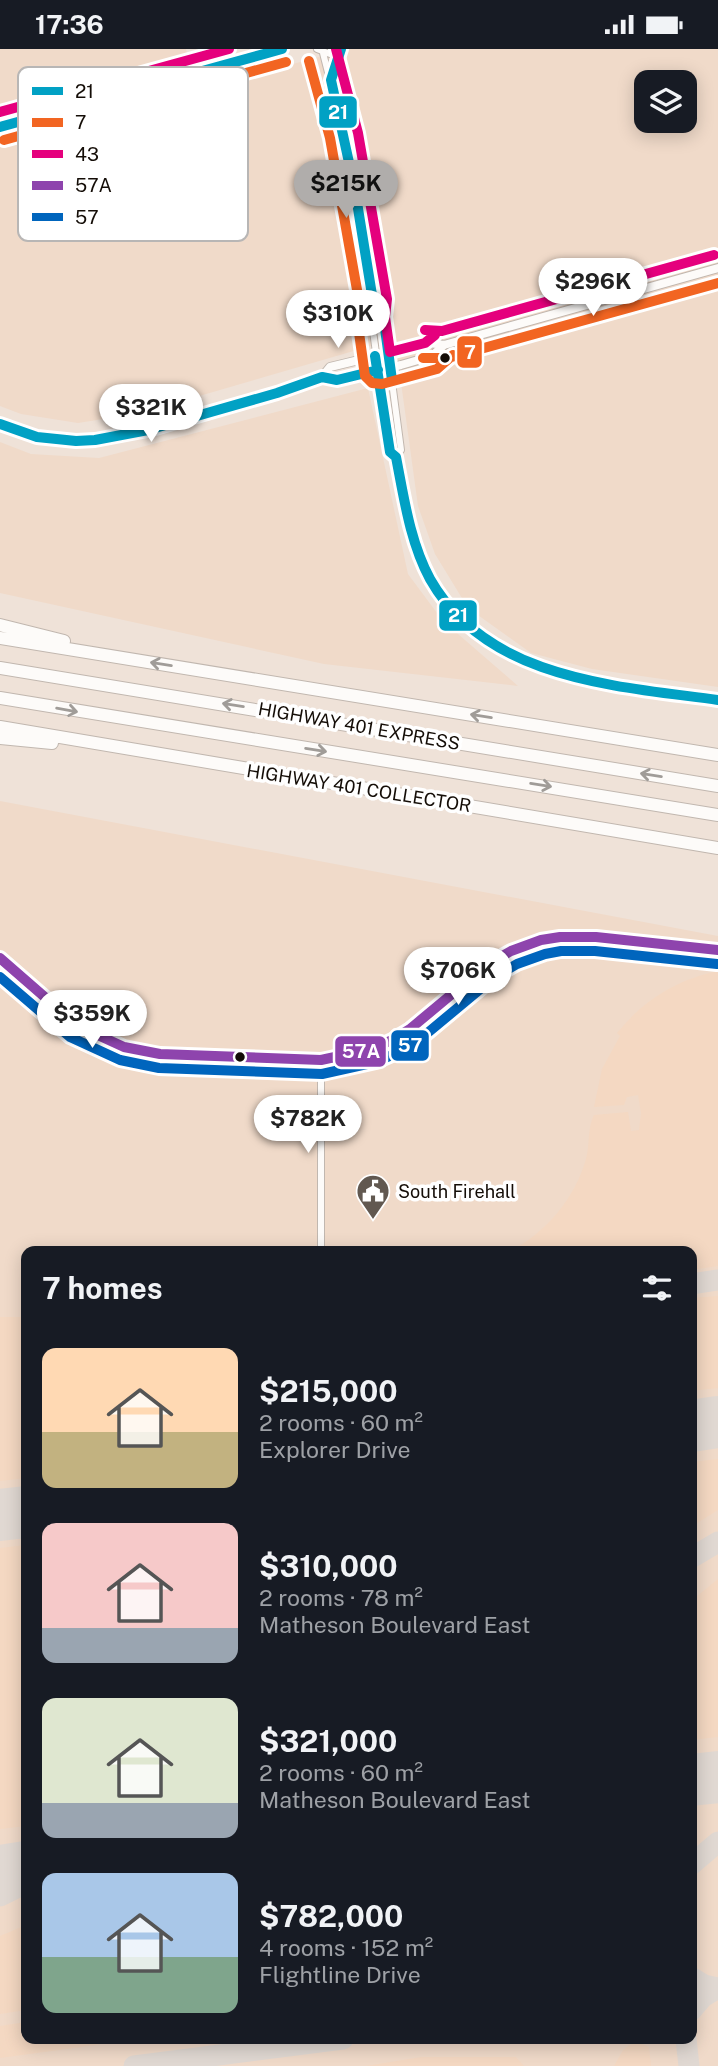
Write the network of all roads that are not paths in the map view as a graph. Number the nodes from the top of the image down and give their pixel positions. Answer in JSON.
{"nodes":[{"id":1,"x":282,"y":49,"type":"edge"},
{"id":2,"x":341,"y":49,"type":"edge"},
{"id":3,"x":320,"y":51,"type":"edge"},
{"id":4,"x":217,"y":67,"type":"edge"},
{"id":5,"x":331,"y":80,"type":"junction"},
{"id":6,"x":18,"y":122,"type":"edge"},
{"id":7,"x":0,"y":127,"type":"edge"},
{"id":8,"x":718,"y":268,"type":"edge"},
{"id":9,"x":373,"y":301,"type":"junction"},
{"id":10,"x":444,"y":345,"type":"junction"},
{"id":11,"x":388,"y":354,"type":"junction"},
{"id":12,"x":375,"y":356,"type":"junction"},
{"id":13,"x":390,"y":367,"type":"junction"},
{"id":14,"x":378,"y":370,"type":"junction"},
{"id":15,"x":322,"y":377,"type":"junction"},
{"id":16,"x":0,"y":423,"type":"edge"},
{"id":17,"x":396,"y":457,"type":"junction"},
{"id":18,"x":0,"y":625,"type":"edge"},
{"id":19,"x":0,"y":638,"type":"edge"},
{"id":20,"x":125,"y":658,"type":"junction"},
{"id":21,"x":0,"y":667,"type":"edge"},
{"id":22,"x":0,"y":698,"type":"edge"},
{"id":23,"x":718,"y":699,"type":"edge"},
{"id":24,"x":0,"y":727,"type":"edge"},
{"id":25,"x":0,"y":738,"type":"edge"},
{"id":26,"x":129,"y":750,"type":"junction"},
{"id":27,"x":718,"y":755,"type":"edge"},
{"id":28,"x":718,"y":786,"type":"edge"},
{"id":29,"x":718,"y":815,"type":"edge"},
{"id":30,"x":718,"y":849,"type":"edge"},
{"id":31,"x":718,"y":950,"type":"edge"},
{"id":32,"x":0,"y":958,"type":"edge"},
{"id":33,"x":321,"y":1060,"type":"junction"},
{"id":34,"x":321,"y":1246,"type":"edge"}],
"edges":[{"from":1,"to":4,"type":"street"},
{"from":2,"to":3,"type":"street"},
{"from":2,"to":5,"type":"street"},
{"from":3,"to":5,"type":"street"},
{"from":5,"to":9,"type":"street"},
{"from":6,"to":7,"type":"street"},
{"from":8,"to":10,"type":"street"},
{"from":9,"to":11,"type":"street"},
{"from":9,"to":12,"type":"street"},
{"from":10,"to":11,"type":"street"},
{"from":10,"to":13,"type":"street"},
{"from":11,"to":12,"type":"street"},
{"from":11,"to":13,"type":"street"},
{"from":12,"to":14,"type":"street"},
{"from":12,"to":15,"type":"street"},
{"from":13,"to":14,"type":"street"},
{"from":13,"to":17,"type":"street"},
{"from":14,"to":15,"type":"street"},
{"from":14,"to":17,"type":"street"},
{"from":15,"to":16,"type":"street"},
{"from":17,"to":23,"type":"street"},
{"from":18,"to":20,"type":"highway"},
{"from":19,"to":20,"type":"highway"},
{"from":27,"to":20,"type":"highway","one_way":true},
{"from":28,"to":21,"type":"highway","name":"HIGHWAY 401 EXPRESS","one_way":true},
{"from":22,"to":29,"type":"highway","name":"HIGHWAY 401 EXPRESS","one_way":true},
{"from":24,"to":26,"type":"highway","name":"HIGHWAY 401 COLLECTOR"},
{"from":25,"to":26,"type":"highway"},
{"from":26,"to":30,"type":"highway","name":"HIGHWAY 401 COLLECTOR"},
{"from":31,"to":33,"type":"street"},
{"from":32,"to":33,"type":"street"},
{"from":33,"to":34,"type":"street"}]}
